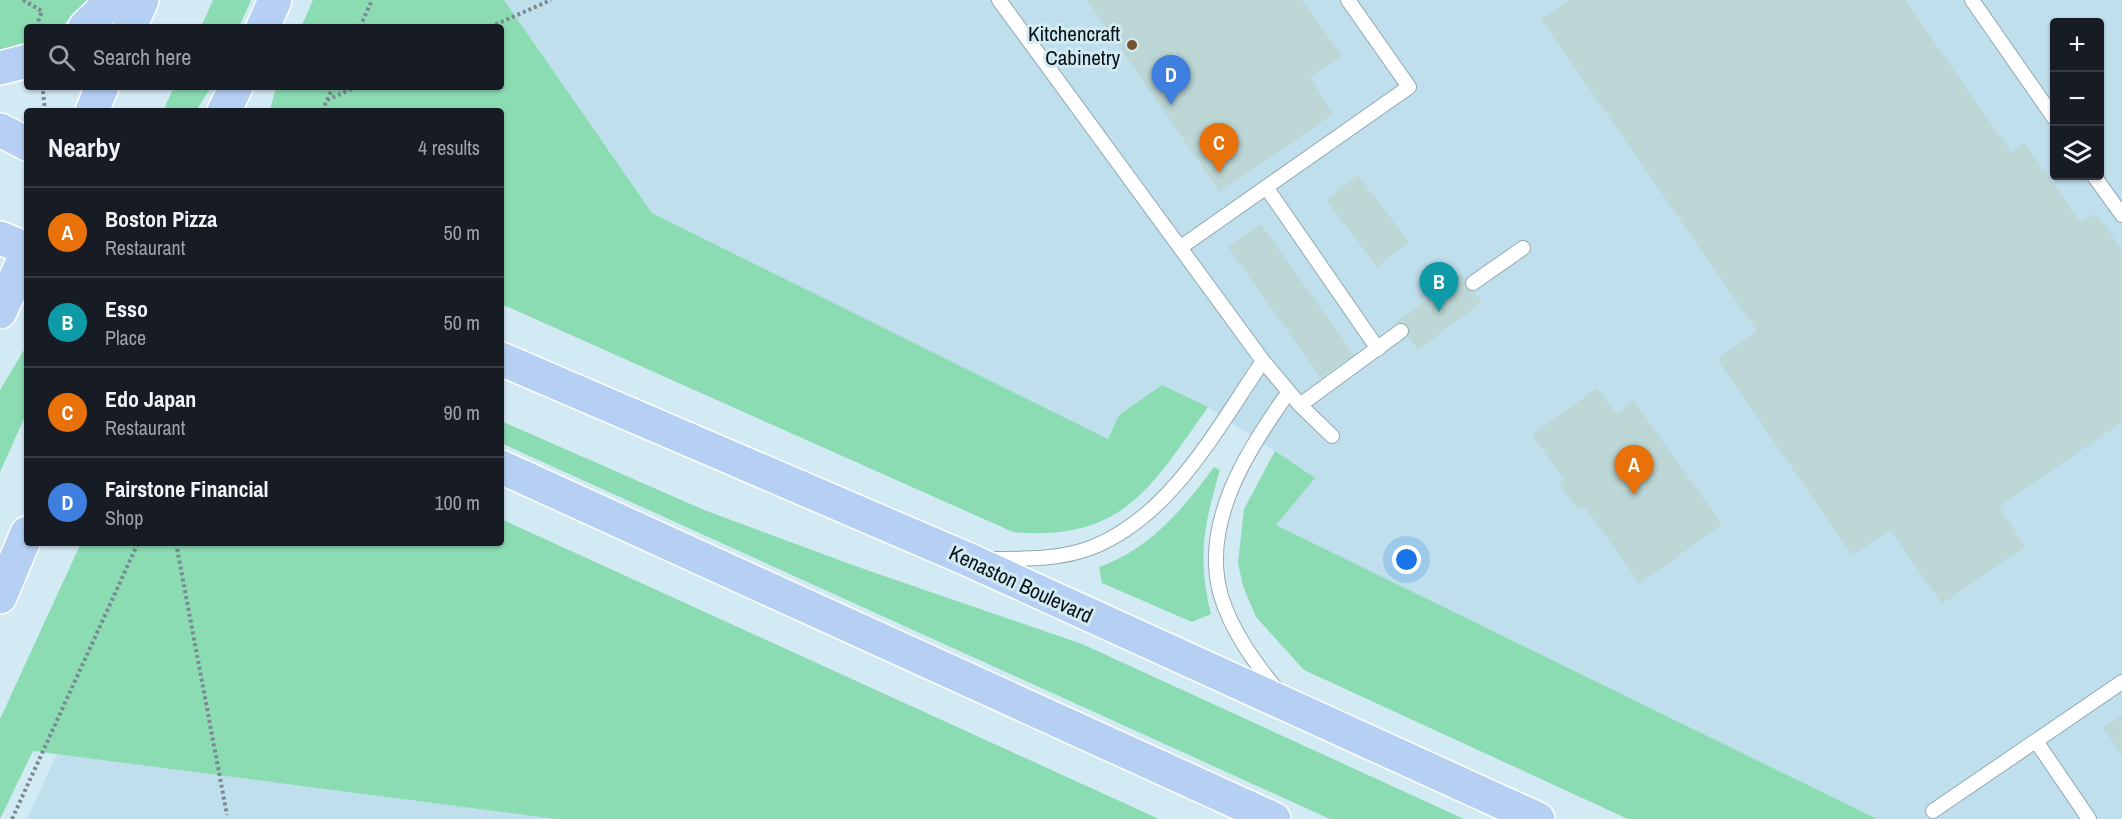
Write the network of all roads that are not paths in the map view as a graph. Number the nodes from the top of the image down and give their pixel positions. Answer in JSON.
{"nodes":[{"id":1,"x":113,"y":0,"type":"edge"},
{"id":2,"x":142,"y":0,"type":"edge"},
{"id":3,"x":275,"y":0,"type":"edge"},
{"id":4,"x":999,"y":0,"type":"edge"},
{"id":5,"x":1348,"y":0,"type":"edge"},
{"id":6,"x":1972,"y":0,"type":"edge"},
{"id":7,"x":88,"y":24,"type":"edge"},
{"id":8,"x":131,"y":24,"type":"edge"},
{"id":9,"x":264,"y":24,"type":"edge"},
{"id":10,"x":24,"y":63,"type":"edge"},
{"id":11,"x":0,"y":68,"type":"edge"},
{"id":12,"x":101,"y":90,"type":"edge"},
{"id":13,"x":234,"y":90,"type":"edge"},
{"id":14,"x":237,"y":90,"type":"edge"},
{"id":15,"x":93,"y":108,"type":"edge"},
{"id":16,"x":226,"y":108,"type":"edge"},
{"id":17,"x":241,"y":108,"type":"edge"},
{"id":18,"x":2050,"y":111,"type":"edge"},
{"id":19,"x":0,"y":130,"type":"edge"},
{"id":20,"x":24,"y":142,"type":"edge"},
{"id":21,"x":2097,"y":180,"type":"edge"},
{"id":22,"x":1266,"y":187,"type":"junction"},
{"id":23,"x":2122,"y":215,"type":"edge"},
{"id":24,"x":0,"y":238,"type":"edge"},
{"id":25,"x":1181,"y":247,"type":"junction"},
{"id":26,"x":1523,"y":248,"type":"dead end"},
{"id":27,"x":24,"y":250,"type":"edge"},
{"id":28,"x":24,"y":258,"type":"edge"},
{"id":29,"x":1473,"y":282,"type":"dead end"},
{"id":30,"x":0,"y":312,"type":"edge"},
{"id":31,"x":1401,"y":331,"type":"dead end"},
{"id":32,"x":1378,"y":349,"type":"junction"},
{"id":33,"x":504,"y":360,"type":"edge"},
{"id":34,"x":1263,"y":361,"type":"junction"},
{"id":35,"x":1288,"y":393,"type":"junction"},
{"id":36,"x":1299,"y":405,"type":"junction"},
{"id":37,"x":1332,"y":436,"type":"dead end"},
{"id":38,"x":504,"y":468,"type":"edge"},
{"id":39,"x":24,"y":540,"type":"edge"},
{"id":40,"x":967,"y":559,"type":"junction"},
{"id":41,"x":0,"y":597,"type":"edge"},
{"id":42,"x":2122,"y":682,"type":"edge"},
{"id":43,"x":1293,"y":709,"type":"junction"},
{"id":44,"x":2036,"y":741,"type":"junction"},
{"id":45,"x":1933,"y":811,"type":"dead end"},
{"id":46,"x":1274,"y":819,"type":"edge"},
{"id":47,"x":1538,"y":819,"type":"edge"},
{"id":48,"x":2089,"y":819,"type":"edge"}],
"edges":[{"from":1,"to":7,"type":"main road"},
{"from":2,"to":8,"type":"main road"},
{"from":3,"to":9,"type":"main road"},
{"from":4,"to":25,"type":"lane"},
{"from":5,"to":22,"type":"lane"},
{"from":6,"to":18,"type":"lane"},
{"from":10,"to":11,"type":"main road"},
{"from":12,"to":15,"type":"main road"},
{"from":13,"to":16,"type":"main road"},
{"from":14,"to":17,"type":"main road"},
{"from":19,"to":20,"type":"main road"},
{"from":21,"to":23,"type":"lane"},
{"from":22,"to":25,"type":"lane"},
{"from":22,"to":32,"type":"lane"},
{"from":24,"to":27,"type":"main road"},
{"from":25,"to":34,"type":"lane"},
{"from":26,"to":29,"type":"lane"},
{"from":28,"to":30,"type":"main road"},
{"from":31,"to":32,"type":"lane"},
{"from":32,"to":36,"type":"lane"},
{"from":33,"to":40,"type":"main road","name":"Kenaston Boulevard"},
{"from":34,"to":35,"type":"lane"},
{"from":34,"to":40,"type":"lane"},
{"from":35,"to":36,"type":"lane"},
{"from":35,"to":43,"type":"lane"},
{"from":36,"to":37,"type":"lane"},
{"from":38,"to":46,"type":"main road"},
{"from":39,"to":41,"type":"main road"},
{"from":40,"to":43,"type":"main road","name":"Kenaston Boulevard"},
{"from":42,"to":44,"type":"lane"},
{"from":43,"to":47,"type":"main road","name":"Kenaston Boulevard"},
{"from":44,"to":45,"type":"lane"},
{"from":44,"to":48,"type":"lane"}]}
